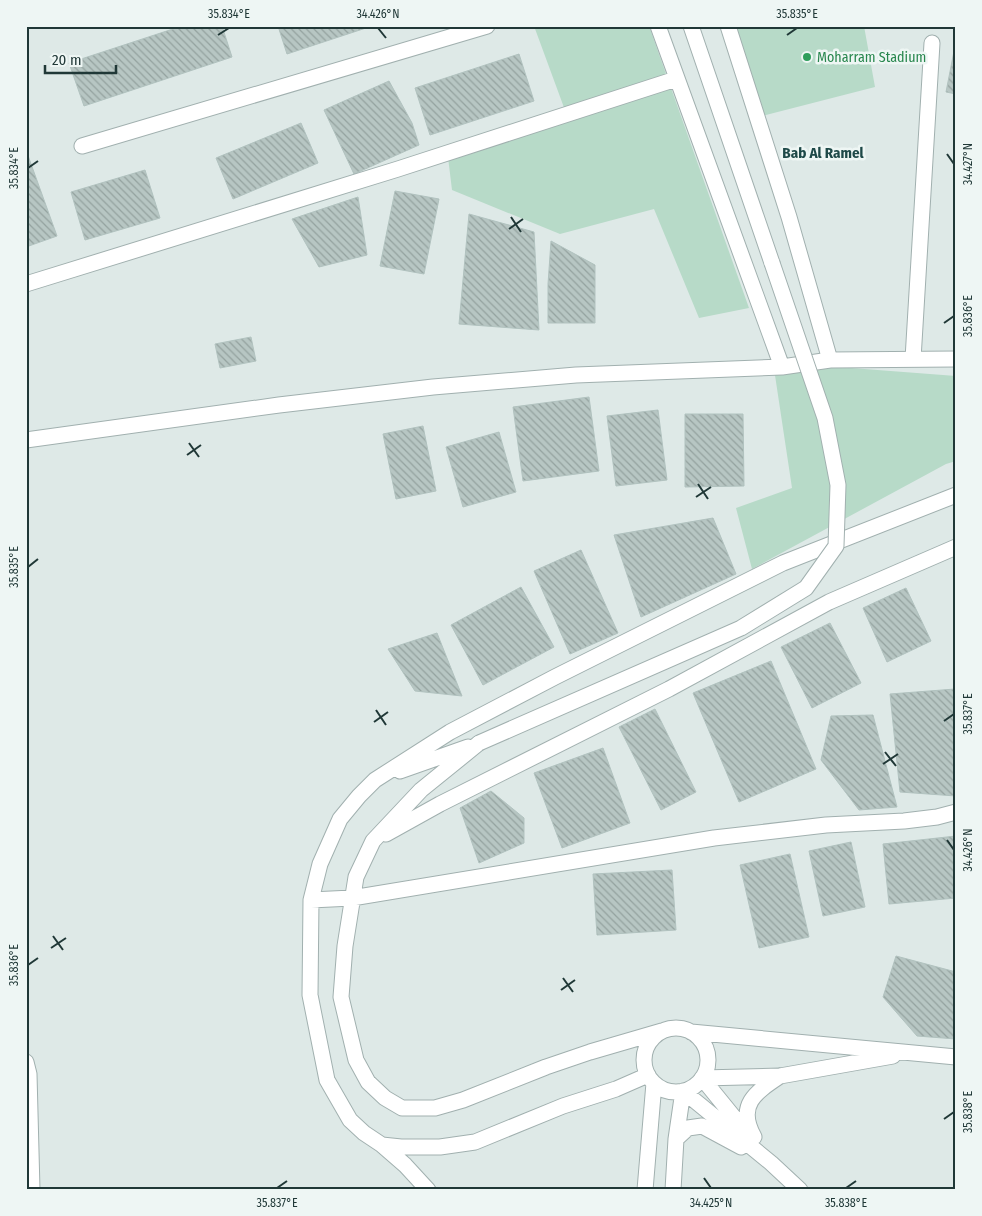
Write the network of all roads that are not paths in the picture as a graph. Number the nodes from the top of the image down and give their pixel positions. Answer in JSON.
{"nodes":[{"id":1,"x":487,"y":26,"type":"edge"},
{"id":2,"x":658,"y":26,"type":"edge"},
{"id":3,"x":691,"y":26,"type":"edge"},
{"id":4,"x":728,"y":26,"type":"edge"},
{"id":5,"x":932,"y":43,"type":"dead end"},
{"id":6,"x":676,"y":79,"type":"junction"},
{"id":7,"x":82,"y":146,"type":"dead end"},
{"id":8,"x":26,"y":284,"type":"edge"},
{"id":9,"x":956,"y":358,"type":"edge"},
{"id":10,"x":913,"y":359,"type":"junction"},
{"id":11,"x":830,"y":360,"type":"junction"},
{"id":12,"x":782,"y":367,"type":"junction"},
{"id":13,"x":26,"y":440,"type":"edge"},
{"id":14,"x":956,"y":494,"type":"edge"},
{"id":15,"x":956,"y":547,"type":"edge"},
{"id":16,"x":479,"y":743,"type":"junction"},
{"id":17,"x":375,"y":780,"type":"junction"},
{"id":18,"x":956,"y":812,"type":"edge"},
{"id":19,"x":373,"y":841,"type":"junction"},
{"id":20,"x":352,"y":898,"type":"junction"},
{"id":21,"x":311,"y":900,"type":"junction"},
{"id":22,"x":662,"y":1031,"type":"junction"},
{"id":23,"x":691,"y":1032,"type":"junction"},
{"id":24,"x":912,"y":1052,"type":"junction"},
{"id":25,"x":956,"y":1057,"type":"edge"},
{"id":26,"x":26,"y":1062,"type":"edge"},
{"id":27,"x":780,"y":1076,"type":"junction"},
{"id":28,"x":702,"y":1078,"type":"junction"},
{"id":29,"x":651,"y":1079,"type":"junction"},
{"id":30,"x":684,"y":1091,"type":"junction"},
{"id":31,"x":676,"y":1139,"type":"junction"},
{"id":32,"x":382,"y":1145,"type":"junction"},
{"id":33,"x":771,"y":1163,"type":"junction"},
{"id":34,"x":32,"y":1190,"type":"edge"},
{"id":35,"x":428,"y":1190,"type":"edge"},
{"id":36,"x":645,"y":1190,"type":"edge"},
{"id":37,"x":673,"y":1190,"type":"edge"},
{"id":38,"x":800,"y":1190,"type":"edge"}],
"edges":[{"from":1,"to":7,"type":"street"},
{"from":2,"to":6,"type":"street"},
{"from":3,"to":16,"type":"street","bridge":true},
{"from":4,"to":11,"type":"street"},
{"from":5,"to":10,"type":"street"},
{"from":6,"to":8,"type":"street"},
{"from":6,"to":12,"type":"street"},
{"from":9,"to":10,"type":"street"},
{"from":10,"to":11,"type":"street"},
{"from":11,"to":12,"type":"street"},
{"from":12,"to":13,"type":"street"},
{"from":14,"to":17,"type":"street"},
{"from":15,"to":19,"type":"street"},
{"from":16,"to":17,"type":"street"},
{"from":16,"to":19,"type":"street"},
{"from":17,"to":21,"type":"street"},
{"from":18,"to":20,"type":"street"},
{"from":19,"to":20,"type":"street"},
{"from":20,"to":21,"type":"street"},
{"from":20,"to":22,"type":"street"},
{"from":21,"to":32,"type":"street"},
{"from":22,"to":23,"type":"street"},
{"from":22,"to":29,"type":"street"},
{"from":23,"to":24,"type":"street"},
{"from":23,"to":28,"type":"street"},
{"from":24,"to":25,"type":"street"},
{"from":24,"to":27,"type":"street"},
{"from":26,"to":34,"type":"street"},
{"from":27,"to":28,"type":"street"},
{"from":27,"to":33,"type":"street"},
{"from":28,"to":30,"type":"street"},
{"from":28,"to":33,"type":"street"},
{"from":29,"to":30,"type":"street"},
{"from":29,"to":32,"type":"street"},
{"from":29,"to":36,"type":"street"},
{"from":30,"to":31,"type":"street"},
{"from":30,"to":33,"type":"street"},
{"from":31,"to":33,"type":"street"},
{"from":31,"to":37,"type":"street"},
{"from":32,"to":35,"type":"street"},
{"from":33,"to":38,"type":"street"}]}
